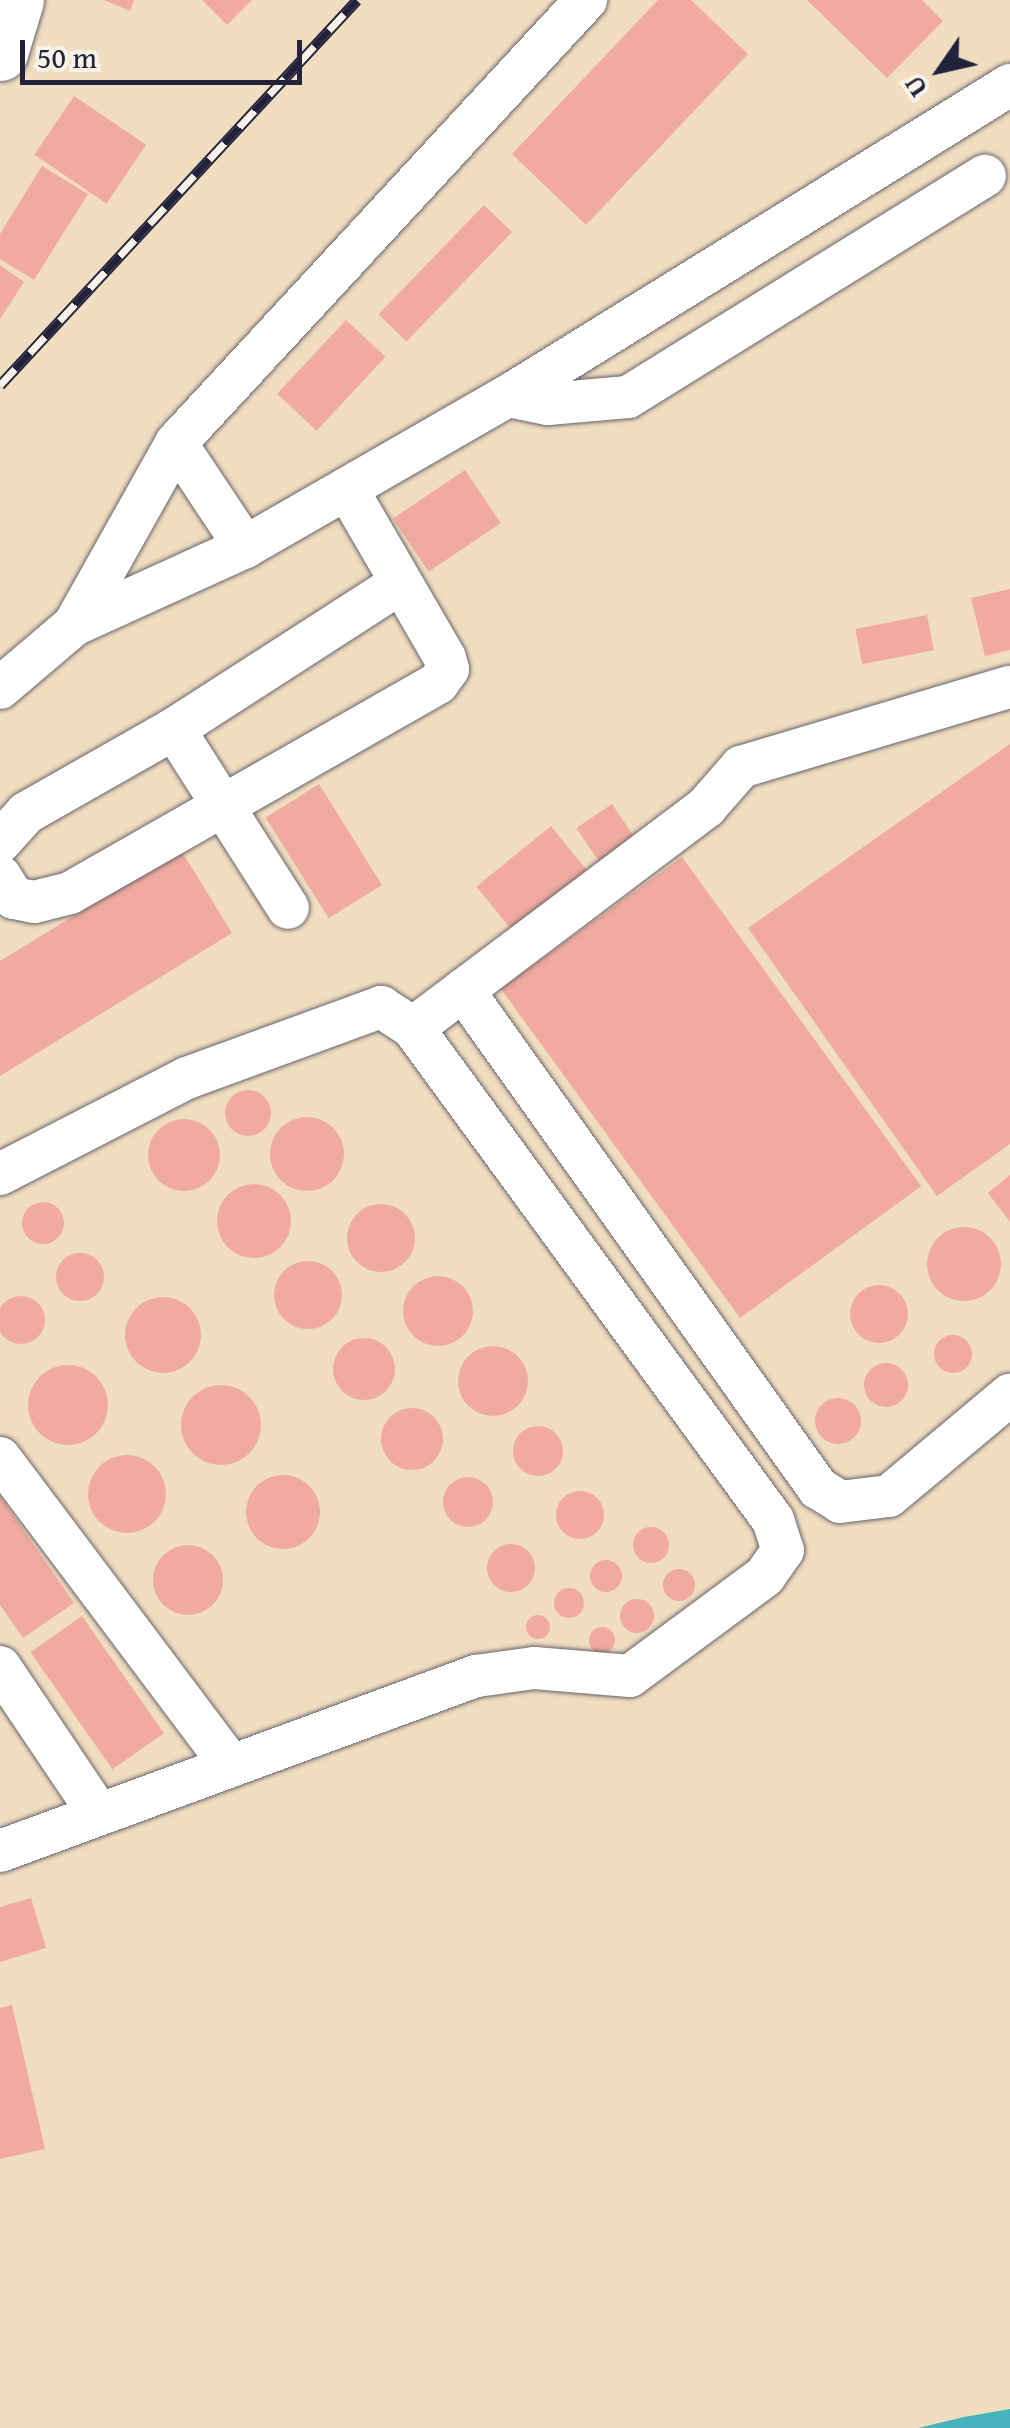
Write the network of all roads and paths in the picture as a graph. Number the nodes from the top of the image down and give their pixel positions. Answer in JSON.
{"nodes":[{"id":1,"x":16,"y":0,"type":"edge"},
{"id":2,"x":586,"y":0,"type":"edge"},
{"id":3,"x":0,"y":52,"type":"edge"},
{"id":4,"x":1010,"y":86,"type":"edge"},
{"id":5,"x":940,"y":126,"type":"junction"},
{"id":6,"x":997,"y":185,"type":"edge"},
{"id":7,"x":508,"y":396,"type":"junction"},
{"id":8,"x":176,"y":443,"type":"junction"},
{"id":9,"x":348,"y":489,"type":"junction"},
{"id":10,"x":245,"y":546,"type":"junction"},
{"id":11,"x":399,"y":584,"type":"junction"},
{"id":12,"x":74,"y":625,"type":"junction"},
{"id":13,"x":1010,"y":687,"type":"edge"},
{"id":14,"x":0,"y":688,"type":"edge"},
{"id":15,"x":174,"y":729,"type":"junction"},
{"id":16,"x":226,"y":808,"type":"junction"},
{"id":17,"x":0,"y":842,"type":"edge"},
{"id":18,"x":0,"y":876,"type":"edge"},
{"id":19,"x":288,"y":908,"type":"dead end"},
{"id":20,"x":464,"y":990,"type":"junction"},
{"id":21,"x":413,"y":1028,"type":"junction"},
{"id":22,"x":0,"y":1174,"type":"edge"},
{"id":23,"x":1010,"y":1395,"type":"edge"},
{"id":24,"x":0,"y":1458,"type":"edge"},
{"id":25,"x":0,"y":1666,"type":"edge"},
{"id":26,"x":231,"y":1766,"type":"junction"},
{"id":27,"x":98,"y":1812,"type":"junction"},
{"id":28,"x":0,"y":1850,"type":"edge"}],
"edges":[{"from":1,"to":3,"type":"highway"},
{"from":2,"to":8,"type":"lane"},
{"from":4,"to":5,"type":"lane"},
{"from":5,"to":6,"type":"lane"},
{"from":5,"to":7,"type":"lane"},
{"from":6,"to":7,"type":"lane"},
{"from":7,"to":9,"type":"lane"},
{"from":8,"to":10,"type":"lane"},
{"from":8,"to":12,"type":"lane"},
{"from":9,"to":10,"type":"lane"},
{"from":9,"to":11,"type":"lane"},
{"from":10,"to":12,"type":"lane"},
{"from":11,"to":15,"type":"lane"},
{"from":11,"to":16,"type":"lane"},
{"from":12,"to":14,"type":"lane"},
{"from":13,"to":20,"type":"lane"},
{"from":15,"to":16,"type":"lane"},
{"from":15,"to":17,"type":"lane"},
{"from":16,"to":18,"type":"lane"},
{"from":16,"to":19,"type":"lane"},
{"from":20,"to":21,"type":"lane"},
{"from":20,"to":23,"type":"lane"},
{"from":21,"to":22,"type":"lane"},
{"from":21,"to":26,"type":"lane"},
{"from":24,"to":26,"type":"lane"},
{"from":25,"to":27,"type":"lane"},
{"from":26,"to":27,"type":"lane"},
{"from":27,"to":28,"type":"lane"}]}
